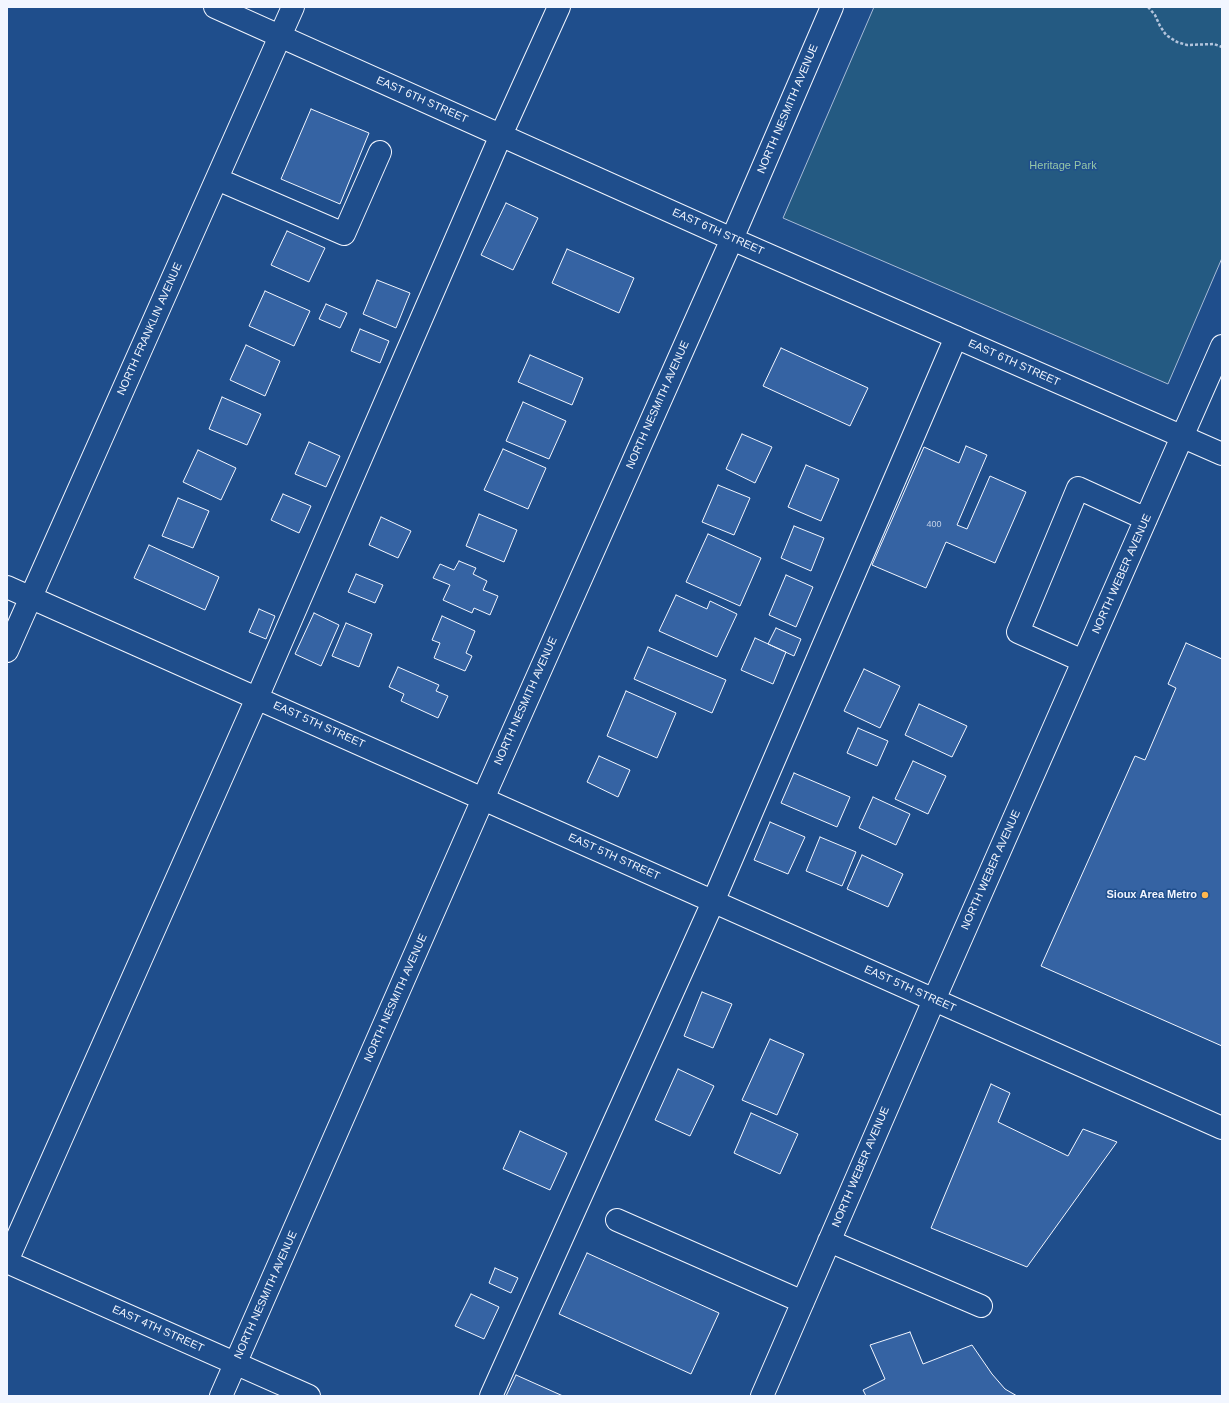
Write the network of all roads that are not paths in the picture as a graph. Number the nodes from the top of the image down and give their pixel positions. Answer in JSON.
{"nodes":[{"id":1,"x":215,"y":7,"type":"edge"},
{"id":2,"x":293,"y":7,"type":"edge"},
{"id":3,"x":559,"y":7,"type":"edge"},
{"id":4,"x":832,"y":7,"type":"edge"},
{"id":5,"x":281,"y":36,"type":"junction"},
{"id":6,"x":501,"y":135,"type":"junction"},
{"id":7,"x":380,"y":152,"type":"dead end"},
{"id":8,"x":217,"y":179,"type":"junction"},
{"id":9,"x":732,"y":239,"type":"junction"},
{"id":10,"x":956,"y":337,"type":"junction"},
{"id":11,"x":1222,"y":346,"type":"edge"},
{"id":12,"x":1182,"y":437,"type":"junction"},
{"id":13,"x":1222,"y":454,"type":"edge"},
{"id":14,"x":1146,"y":519,"type":"junction"},
{"id":15,"x":7,"y":587,"type":"edge"},
{"id":16,"x":30,"y":597,"type":"junction"},
{"id":17,"x":7,"y":651,"type":"edge"},
{"id":18,"x":1083,"y":661,"type":"junction"},
{"id":19,"x":257,"y":698,"type":"junction"},
{"id":20,"x":483,"y":798,"type":"junction"},
{"id":21,"x":713,"y":902,"type":"junction"},
{"id":22,"x":934,"y":1000,"type":"junction"},
{"id":23,"x":1222,"y":1128,"type":"edge"},
{"id":24,"x":617,"y":1220,"type":"dead end"},
{"id":25,"x":829,"y":1241,"type":"junction"},
{"id":26,"x":7,"y":1262,"type":"edge"},
{"id":27,"x":803,"y":1302,"type":"junction"},
{"id":28,"x":981,"y":1306,"type":"dead end"},
{"id":29,"x":236,"y":1364,"type":"junction"},
{"id":30,"x":222,"y":1396,"type":"edge"},
{"id":31,"x":309,"y":1396,"type":"edge"},
{"id":32,"x":491,"y":1396,"type":"edge"},
{"id":33,"x":762,"y":1396,"type":"edge"}],
"edges":[{"from":1,"to":5,"type":"street","name":"EAST 6TH STREET"},
{"from":2,"to":5,"type":"street","name":"NORTH FRANKLIN AVENUE"},
{"from":3,"to":6,"type":"street"},
{"from":4,"to":9,"type":"street","name":"NORTH NESMITH AVENUE"},
{"from":5,"to":6,"type":"street","name":"EAST 6TH STREET"},
{"from":5,"to":8,"type":"street","name":"NORTH FRANKLIN AVENUE"},
{"from":6,"to":9,"type":"street","name":"EAST 6TH STREET"},
{"from":6,"to":19,"type":"street"},
{"from":7,"to":8,"type":"street"},
{"from":8,"to":16,"type":"street","name":"NORTH FRANKLIN AVENUE"},
{"from":9,"to":10,"type":"street","name":"EAST 6TH STREET"},
{"from":9,"to":20,"type":"street","name":"NORTH NESMITH AVENUE"},
{"from":10,"to":12,"type":"street","name":"EAST 6TH STREET"},
{"from":10,"to":21,"type":"street"},
{"from":11,"to":12,"type":"street","name":"NORTH WEBER AVENUE"},
{"from":12,"to":13,"type":"street","name":"EAST 6TH STREET"},
{"from":12,"to":14,"type":"street","name":"NORTH WEBER AVENUE"},
{"from":14,"to":18,"type":"street","name":"NORTH WEBER AVENUE"},
{"from":14,"to":18,"type":"street"},
{"from":15,"to":16,"type":"street","name":"EAST 5TH STREET"},
{"from":16,"to":17,"type":"street","name":"NORTH FRANKLIN AVENUE"},
{"from":16,"to":19,"type":"street","name":"EAST 5TH STREET"},
{"from":18,"to":22,"type":"street","name":"NORTH WEBER AVENUE"},
{"from":19,"to":20,"type":"street","name":"EAST 5TH STREET"},
{"from":19,"to":26,"type":"street"},
{"from":20,"to":21,"type":"street","name":"EAST 5TH STREET"},
{"from":20,"to":29,"type":"street","name":"NORTH NESMITH AVENUE"},
{"from":21,"to":22,"type":"street","name":"EAST 5TH STREET"},
{"from":21,"to":32,"type":"street"},
{"from":22,"to":23,"type":"street","name":"EAST 5TH STREET"},
{"from":22,"to":25,"type":"street","name":"NORTH WEBER AVENUE"},
{"from":24,"to":27,"type":"street"},
{"from":25,"to":27,"type":"street","name":"NORTH WEBER AVENUE"},
{"from":25,"to":28,"type":"street"},
{"from":26,"to":29,"type":"street","name":"EAST 4TH STREET"},
{"from":27,"to":33,"type":"street","name":"NORTH WEBER AVENUE"},
{"from":29,"to":30,"type":"street","name":"NORTH NESMITH AVENUE"},
{"from":29,"to":31,"type":"street","name":"EAST 4TH STREET"}]}
